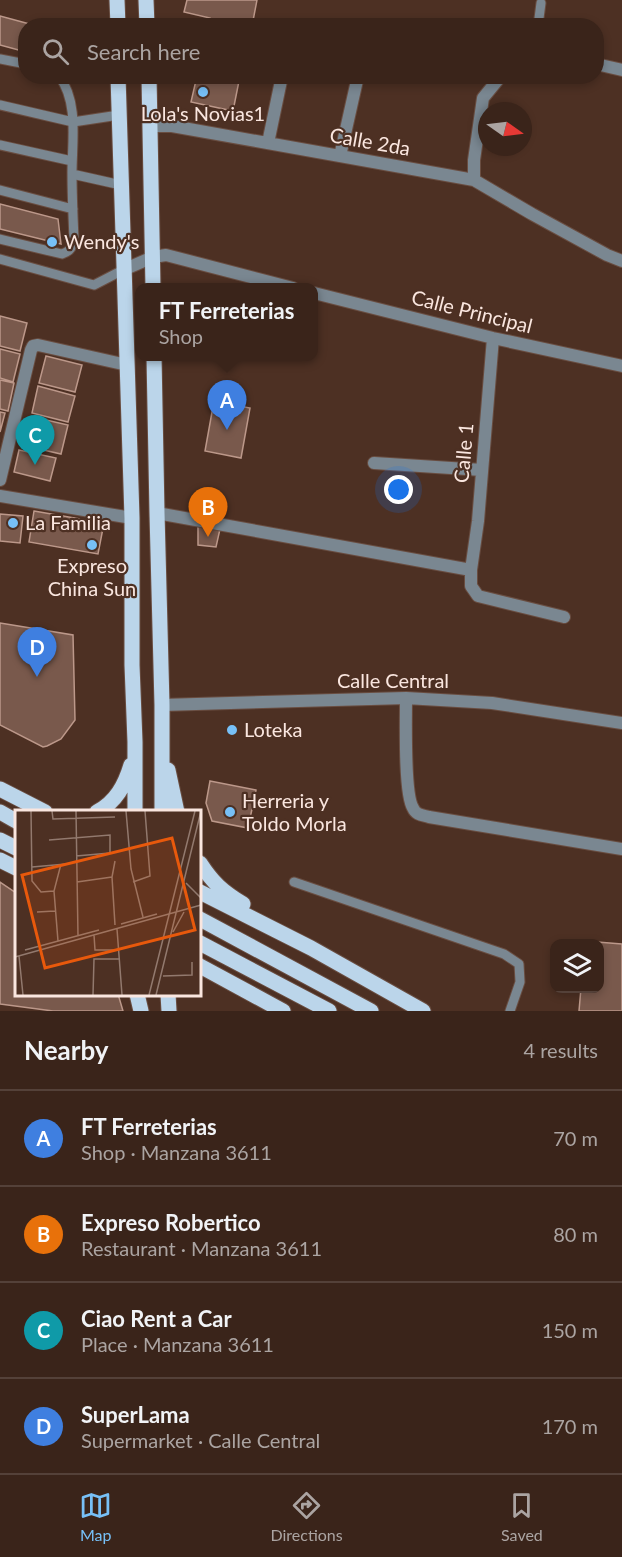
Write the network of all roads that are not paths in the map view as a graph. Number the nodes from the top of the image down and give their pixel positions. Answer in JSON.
{"nodes":[{"id":1,"x":117,"y":0,"type":"edge"},
{"id":2,"x":146,"y":0,"type":"edge"},
{"id":3,"x":541,"y":3,"type":"dead end"},
{"id":4,"x":118,"y":18,"type":"edge"},
{"id":5,"x":147,"y":18,"type":"edge"},
{"id":6,"x":539,"y":18,"type":"edge"},
{"id":7,"x":0,"y":58,"type":"edge"},
{"id":8,"x":18,"y":62,"type":"edge"},
{"id":9,"x":604,"y":66,"type":"edge"},
{"id":10,"x":622,"y":70,"type":"edge"},
{"id":11,"x":65,"y":84,"type":"edge"},
{"id":12,"x":118,"y":84,"type":"edge"},
{"id":13,"x":149,"y":84,"type":"edge"},
{"id":14,"x":280,"y":84,"type":"edge"},
{"id":15,"x":356,"y":84,"type":"edge"},
{"id":16,"x":494,"y":84,"type":"edge"},
{"id":17,"x":0,"y":105,"type":"edge"},
{"id":18,"x":119,"y":115,"type":"junction"},
{"id":19,"x":73,"y":122,"type":"junction"},
{"id":20,"x":151,"y":126,"type":"junction"},
{"id":21,"x":268,"y":143,"type":"junction"},
{"id":22,"x":0,"y":145,"type":"edge"},
{"id":23,"x":340,"y":156,"type":"junction"},
{"id":24,"x":72,"y":161,"type":"junction"},
{"id":25,"x":72,"y":174,"type":"junction"},
{"id":26,"x":474,"y":180,"type":"junction"},
{"id":27,"x":121,"y":185,"type":"junction"},
{"id":28,"x":0,"y":190,"type":"edge"},
{"id":29,"x":73,"y":209,"type":"junction"},
{"id":30,"x":0,"y":239,"type":"edge"},
{"id":31,"x":153,"y":257,"type":"junction"},
{"id":32,"x":0,"y":259,"type":"edge"},
{"id":33,"x":622,"y":261,"type":"edge"},
{"id":34,"x":123,"y":270,"type":"junction"},
{"id":35,"x":153,"y":283,"type":"edge"},
{"id":36,"x":274,"y":283,"type":"edge"},
{"id":37,"x":318,"y":294,"type":"edge"},
{"id":38,"x":494,"y":338,"type":"junction"},
{"id":39,"x":154,"y":361,"type":"edge"},
{"id":40,"x":127,"y":365,"type":"junction"},
{"id":41,"x":622,"y":366,"type":"edge"},
{"id":42,"x":374,"y":463,"type":"dead end"},
{"id":43,"x":482,"y":470,"type":"junction"},
{"id":44,"x":0,"y":480,"type":"edge"},
{"id":45,"x":0,"y":496,"type":"edge"},
{"id":46,"x":157,"y":513,"type":"junction"},
{"id":47,"x":132,"y":518,"type":"junction"},
{"id":48,"x":471,"y":570,"type":"junction"},
{"id":49,"x":564,"y":617,"type":"dead end"},
{"id":50,"x":406,"y":698,"type":"junction"},
{"id":51,"x":162,"y":705,"type":"junction"},
{"id":52,"x":622,"y":723,"type":"edge"},
{"id":53,"x":163,"y":739,"type":"junction"},
{"id":54,"x":135,"y":741,"type":"junction"},
{"id":55,"x":0,"y":789,"type":"edge"},
{"id":56,"x":44,"y":810,"type":"edge"},
{"id":57,"x":100,"y":810,"type":"edge"},
{"id":58,"x":135,"y":810,"type":"edge"},
{"id":59,"x":162,"y":810,"type":"edge"},
{"id":60,"x":177,"y":810,"type":"edge"},
{"id":61,"x":0,"y":812,"type":"edge"},
{"id":62,"x":15,"y":820,"type":"edge"},
{"id":63,"x":0,"y":840,"type":"edge"},
{"id":64,"x":15,"y":848,"type":"edge"},
{"id":65,"x":622,"y":849,"type":"edge"},
{"id":66,"x":0,"y":860,"type":"edge"},
{"id":67,"x":201,"y":865,"type":"edge"},
{"id":68,"x":15,"y":868,"type":"edge"},
{"id":69,"x":294,"y":882,"type":"dead end"},
{"id":70,"x":201,"y":893,"type":"edge"},
{"id":71,"x":201,"y":920,"type":"edge"},
{"id":72,"x":201,"y":944,"type":"edge"},
{"id":73,"x":311,"y":948,"type":"junction"},
{"id":74,"x":201,"y":967,"type":"edge"},
{"id":75,"x":137,"y":996,"type":"edge"},
{"id":76,"x":144,"y":996,"type":"edge"},
{"id":77,"x":168,"y":996,"type":"edge"},
{"id":78,"x":141,"y":1011,"type":"edge"},
{"id":79,"x":146,"y":1011,"type":"edge"},
{"id":80,"x":169,"y":1011,"type":"edge"},
{"id":81,"x":283,"y":1011,"type":"edge"},
{"id":82,"x":329,"y":1011,"type":"edge"},
{"id":83,"x":371,"y":1011,"type":"edge"},
{"id":84,"x":423,"y":1011,"type":"edge"},
{"id":85,"x":510,"y":1011,"type":"edge"}],
"edges":[{"from":1,"to":4,"type":"main road"},
{"from":2,"to":5,"type":"main road"},
{"from":3,"to":6,"type":"lane"},
{"from":7,"to":8,"type":"lane"},
{"from":9,"to":10,"type":"street"},
{"from":11,"to":19,"type":"lane"},
{"from":12,"to":18,"type":"main road"},
{"from":13,"to":20,"type":"main road"},
{"from":14,"to":21,"type":"street"},
{"from":15,"to":23,"type":"street"},
{"from":16,"to":26,"type":"street"},
{"from":17,"to":19,"type":"lane"},
{"from":18,"to":19,"type":"lane"},
{"from":18,"to":27,"type":"main road"},
{"from":19,"to":24,"type":"lane"},
{"from":20,"to":21,"type":"street","name":"Calle 2da"},
{"from":20,"to":31,"type":"main road"},
{"from":21,"to":23,"type":"street","name":"Calle 2da"},
{"from":22,"to":24,"type":"lane"},
{"from":23,"to":26,"type":"street","name":"Calle 2da"},
{"from":24,"to":25,"type":"lane"},
{"from":25,"to":27,"type":"lane"},
{"from":25,"to":29,"type":"lane"},
{"from":26,"to":33,"type":"street"},
{"from":27,"to":34,"type":"main road"},
{"from":28,"to":29,"type":"lane"},
{"from":29,"to":30,"type":"lane"},
{"from":31,"to":34,"type":"street"},
{"from":31,"to":35,"type":"main road"},
{"from":31,"to":36,"type":"street"},
{"from":32,"to":34,"type":"lane"},
{"from":34,"to":40,"type":"main road"},
{"from":37,"to":38,"type":"street","name":"Calle Principal"},
{"from":38,"to":41,"type":"street","name":"Calle Principal"},
{"from":38,"to":43,"type":"street","name":"Calle 1"},
{"from":39,"to":46,"type":"main road"},
{"from":40,"to":44,"type":"street"},
{"from":40,"to":47,"type":"main road"},
{"from":42,"to":43,"type":"street"},
{"from":43,"to":48,"type":"street","name":"Calle 1"},
{"from":45,"to":47,"type":"street"},
{"from":46,"to":48,"type":"street"},
{"from":46,"to":51,"type":"main road"},
{"from":47,"to":54,"type":"main road"},
{"from":48,"to":49,"type":"street"},
{"from":50,"to":51,"type":"street","name":"Calle Central"},
{"from":50,"to":52,"type":"street","name":"Calle Central"},
{"from":50,"to":65,"type":"street"},
{"from":51,"to":53,"type":"main road"},
{"from":53,"to":59,"type":"main road"},
{"from":53,"to":60,"type":"main road"},
{"from":54,"to":57,"type":"main road"},
{"from":54,"to":58,"type":"main road"},
{"from":55,"to":56,"type":"main road"},
{"from":61,"to":62,"type":"main road"},
{"from":63,"to":64,"type":"main road"},
{"from":66,"to":68,"type":"main road"},
{"from":67,"to":73,"type":"main road"},
{"from":69,"to":85,"type":"lane"},
{"from":70,"to":73,"type":"main road"},
{"from":71,"to":83,"type":"main road"},
{"from":72,"to":82,"type":"main road"},
{"from":73,"to":84,"type":"main road"},
{"from":74,"to":81,"type":"main road"},
{"from":75,"to":78,"type":"main road"},
{"from":76,"to":79,"type":"main road"},
{"from":77,"to":80,"type":"main road"}]}
